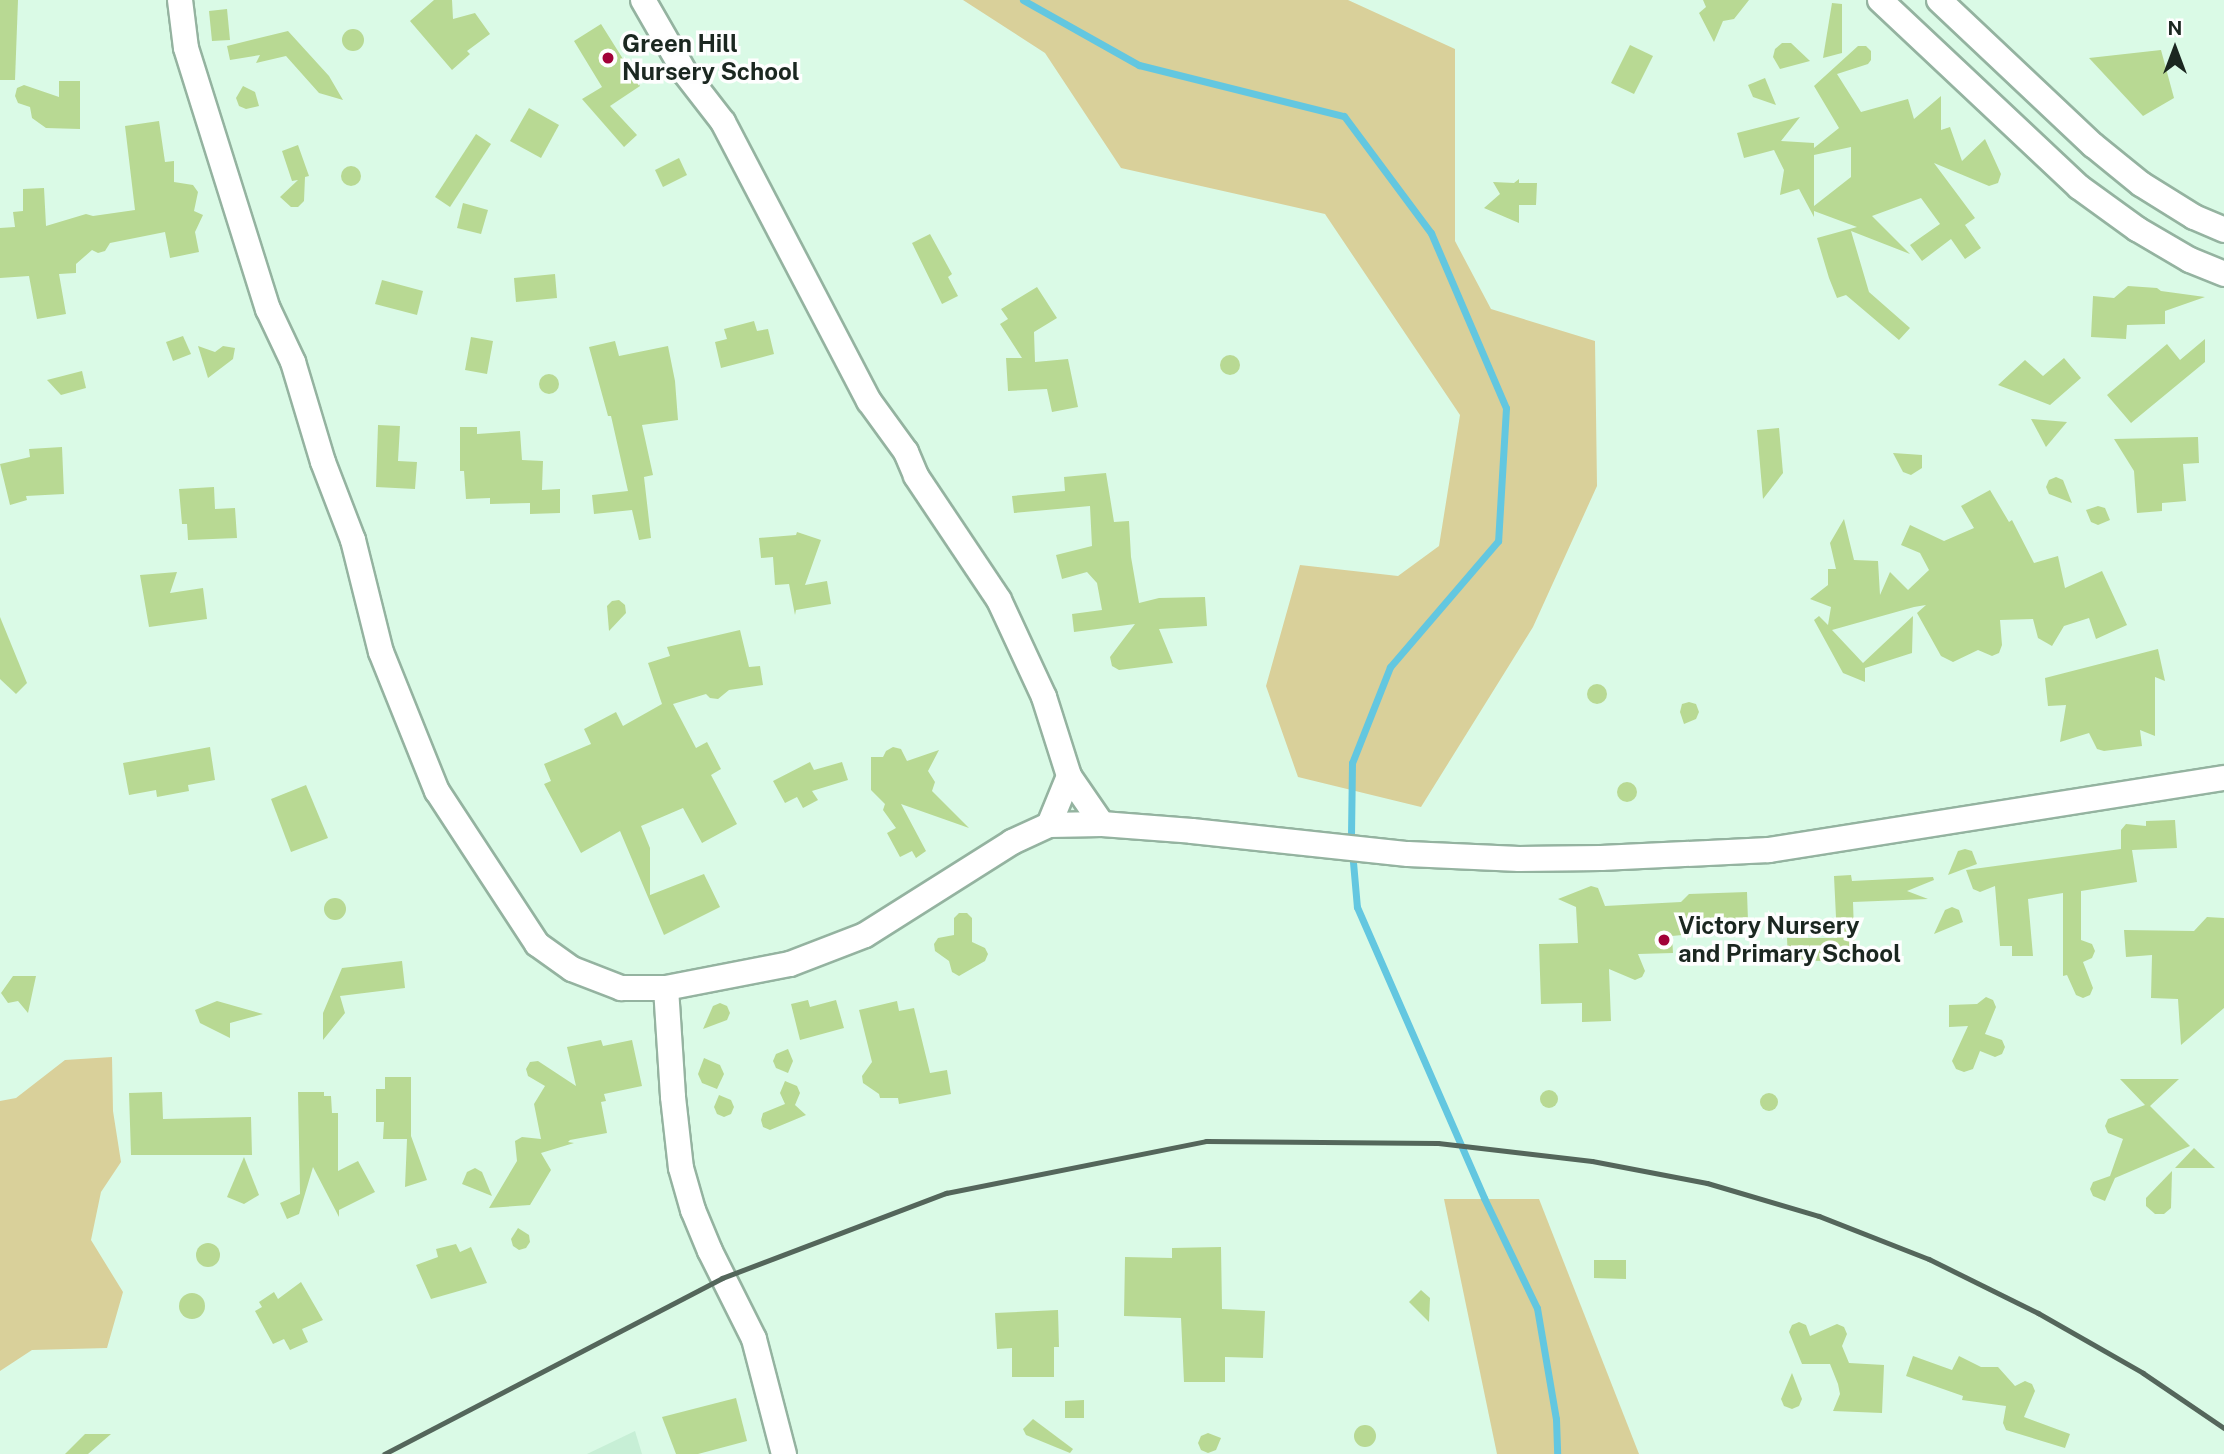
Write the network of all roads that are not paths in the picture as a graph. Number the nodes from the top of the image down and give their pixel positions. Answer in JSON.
{"nodes":[{"id":1,"x":180,"y":0,"type":"edge"},
{"id":2,"x":643,"y":0,"type":"edge"},
{"id":3,"x":1880,"y":0,"type":"edge"},
{"id":4,"x":1939,"y":0,"type":"edge"},
{"id":5,"x":2224,"y":230,"type":"edge"},
{"id":6,"x":2224,"y":274,"type":"edge"},
{"id":7,"x":1069,"y":776,"type":"junction"},
{"id":8,"x":2224,"y":778,"type":"edge"},
{"id":9,"x":1101,"y":824,"type":"junction"},
{"id":10,"x":1049,"y":825,"type":"junction"},
{"id":11,"x":666,"y":988,"type":"junction"},
{"id":12,"x":784,"y":1454,"type":"edge"}],
"edges":[{"from":1,"to":11,"type":"street"},
{"from":2,"to":7,"type":"street"},
{"from":3,"to":6,"type":"street"},
{"from":4,"to":5,"type":"street"},
{"from":7,"to":9,"type":"street"},
{"from":7,"to":10,"type":"street"},
{"from":8,"to":9,"type":"street"},
{"from":9,"to":10,"type":"street"},
{"from":10,"to":11,"type":"street"},
{"from":11,"to":12,"type":"street"}]}
